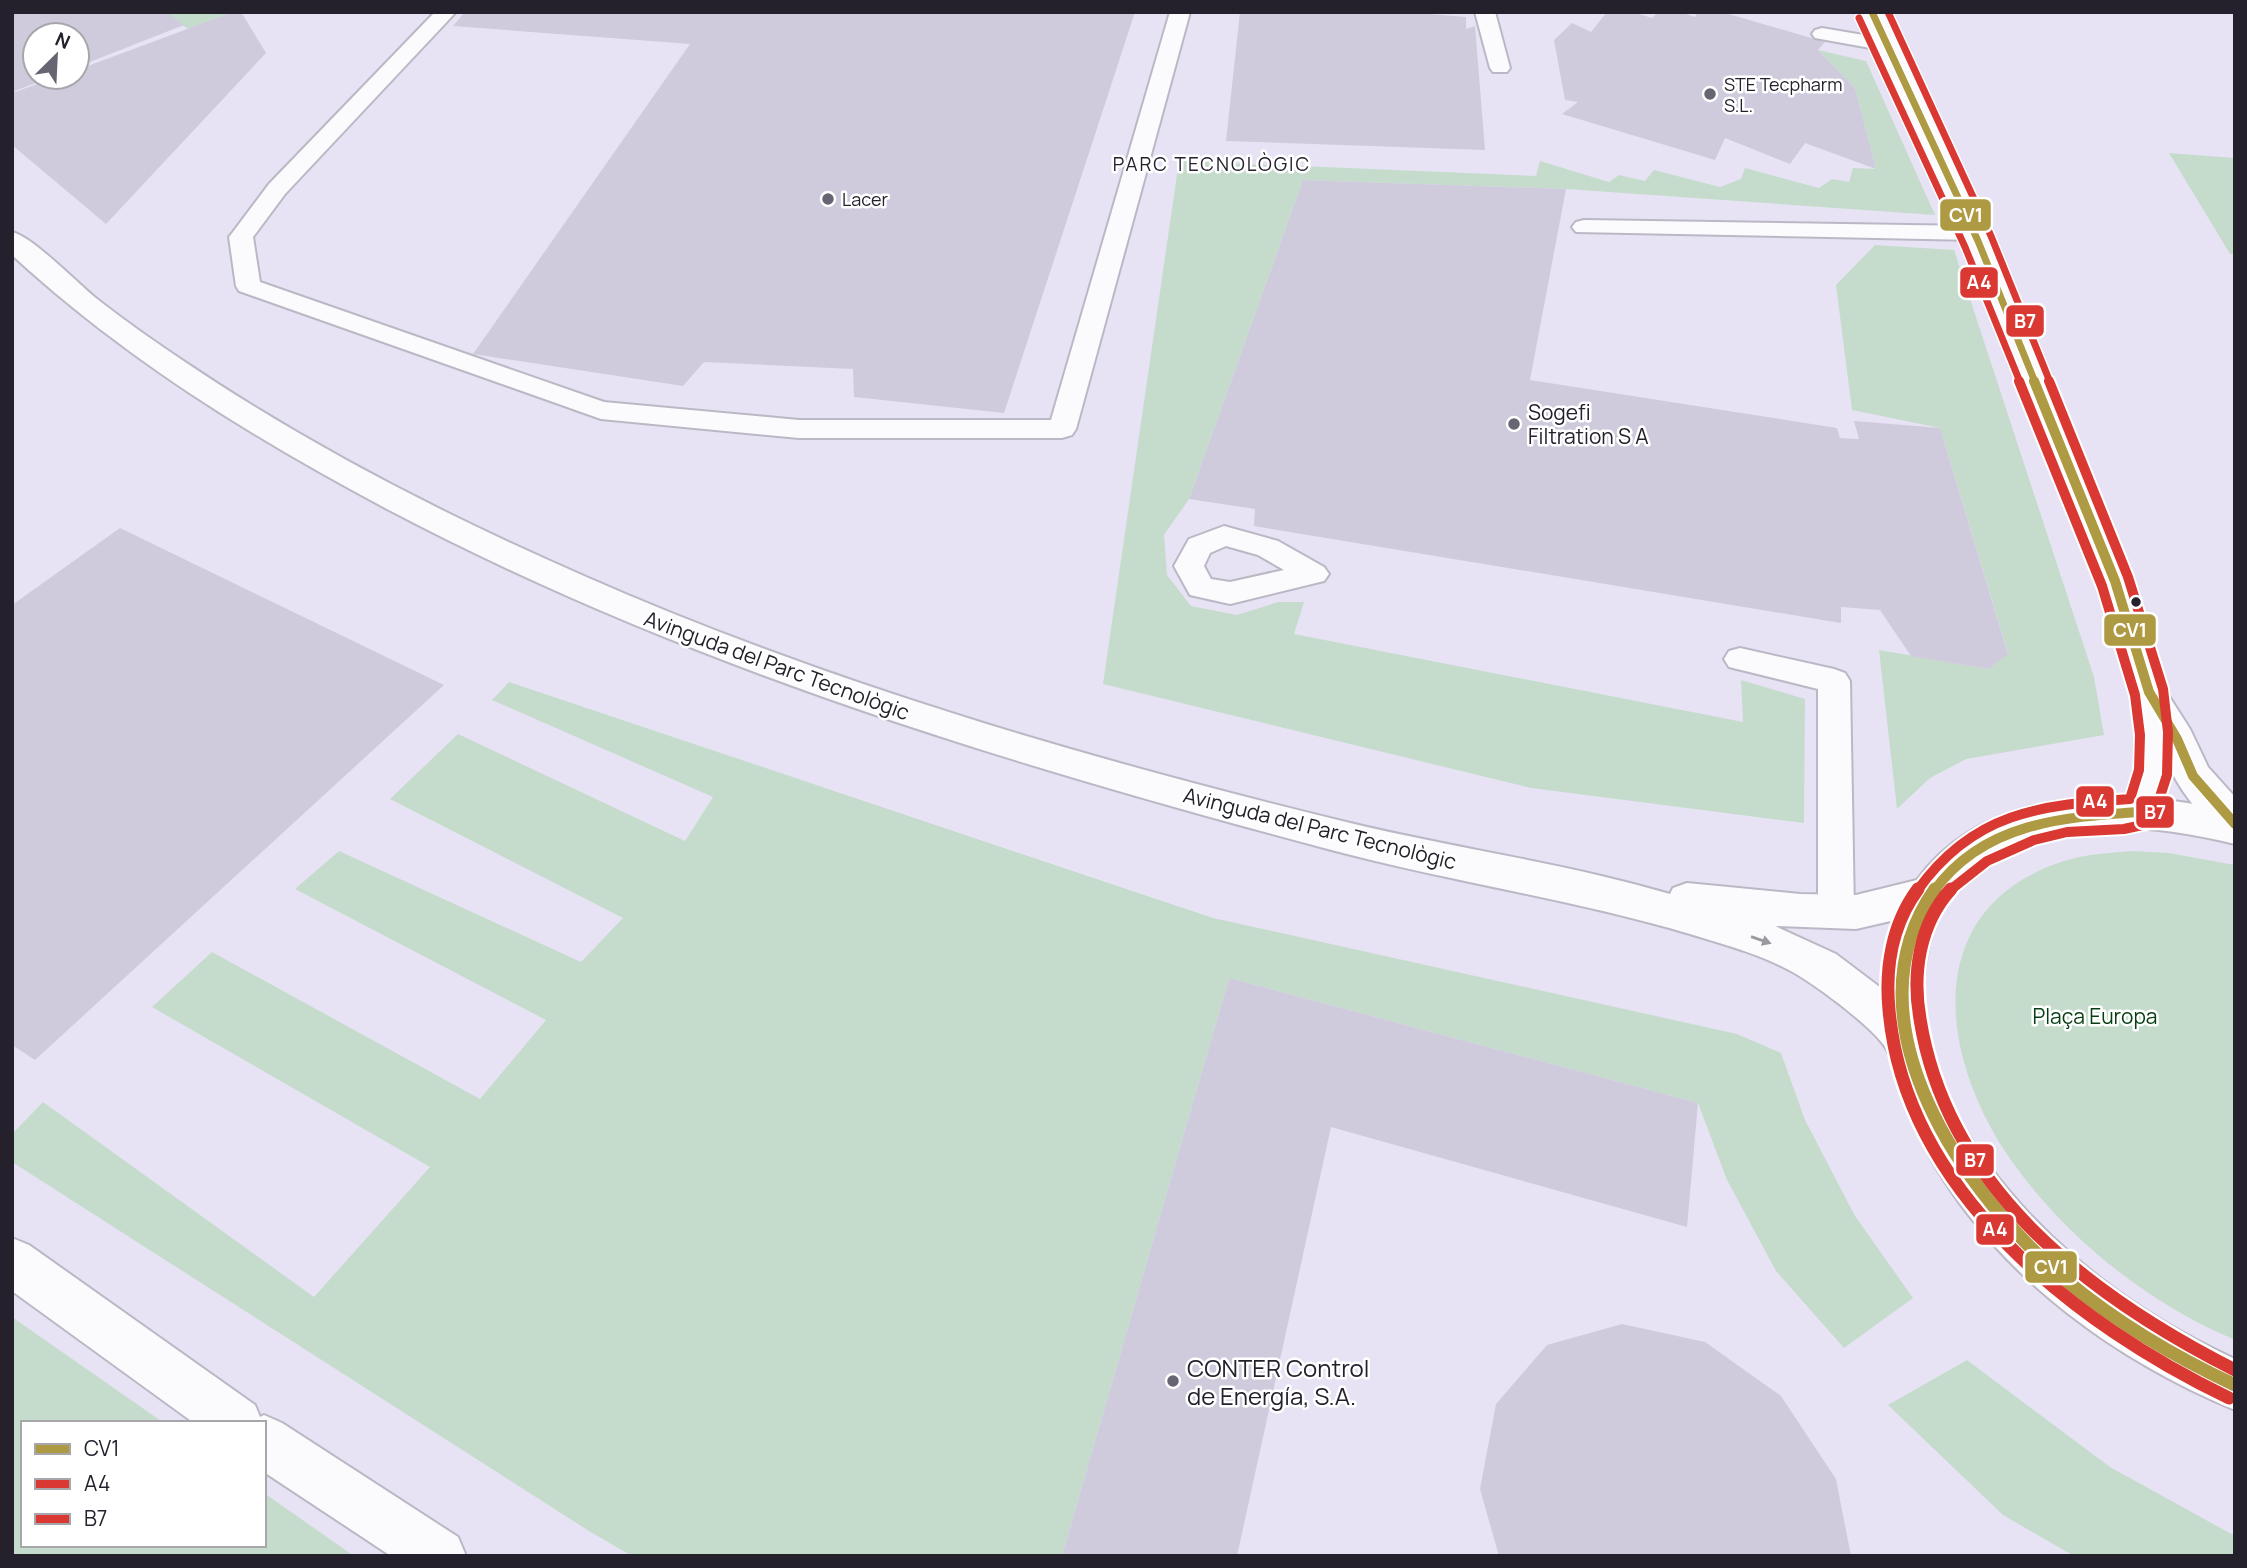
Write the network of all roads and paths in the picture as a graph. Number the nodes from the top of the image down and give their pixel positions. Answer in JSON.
{"nodes":[{"id":1,"x":446,"y":12,"type":"edge"},
{"id":2,"x":1180,"y":12,"type":"edge"},
{"id":3,"x":1485,"y":12,"type":"edge"},
{"id":4,"x":1872,"y":12,"type":"edge"},
{"id":5,"x":1822,"y":34,"type":"dead end"},
{"id":6,"x":1887,"y":45,"type":"junction"},
{"id":7,"x":1500,"y":68,"type":"dead end"},
{"id":8,"x":1584,"y":227,"type":"dead end"},
{"id":9,"x":1974,"y":233,"type":"junction"},
{"id":10,"x":12,"y":240,"type":"edge"},
{"id":11,"x":1740,"y":659,"type":"dead end"},
{"id":12,"x":2149,"y":692,"type":"junction"},
{"id":13,"x":2140,"y":812,"type":"junction"},
{"id":14,"x":2235,"y":826,"type":"edge"},
{"id":15,"x":1927,"y":895,"type":"junction"},
{"id":16,"x":1626,"y":896,"type":"junction"},
{"id":17,"x":1836,"y":912,"type":"junction"},
{"id":18,"x":1905,"y":1038,"type":"junction"},
{"id":19,"x":12,"y":1262,"type":"edge"},
{"id":20,"x":2235,"y":1385,"type":"edge"},
{"id":21,"x":234,"y":1421,"type":"edge"},
{"id":22,"x":266,"y":1442,"type":"edge"},
{"id":23,"x":439,"y":1556,"type":"edge"}],
"edges":[{"from":1,"to":2,"type":"lane"},
{"from":3,"to":7,"type":"lane"},
{"from":4,"to":6,"type":"main road"},
{"from":5,"to":6,"type":"lane"},
{"from":6,"to":9,"type":"main road"},
{"from":8,"to":9,"type":"lane"},
{"from":9,"to":12,"type":"main road"},
{"from":10,"to":16,"type":"main road","name":"Avinguda del Parc Tecnològic"},
{"from":11,"to":17,"type":"lane"},
{"from":12,"to":13,"type":"main road"},
{"from":12,"to":14,"type":"main road"},
{"from":13,"to":14,"type":"main road"},
{"from":13,"to":15,"type":"main road"},
{"from":15,"to":17,"type":"main road","name":"Avinguda del Parc Tecnològic"},
{"from":15,"to":18,"type":"main road"},
{"from":16,"to":17,"type":"main road","name":"Avinguda del Parc Tecnològic"},
{"from":16,"to":18,"type":"main road","name":"Avinguda del Parc Tecnològic","one_way":true},
{"from":18,"to":20,"type":"main road"},
{"from":19,"to":21,"type":"main road"},
{"from":22,"to":23,"type":"main road"}]}
